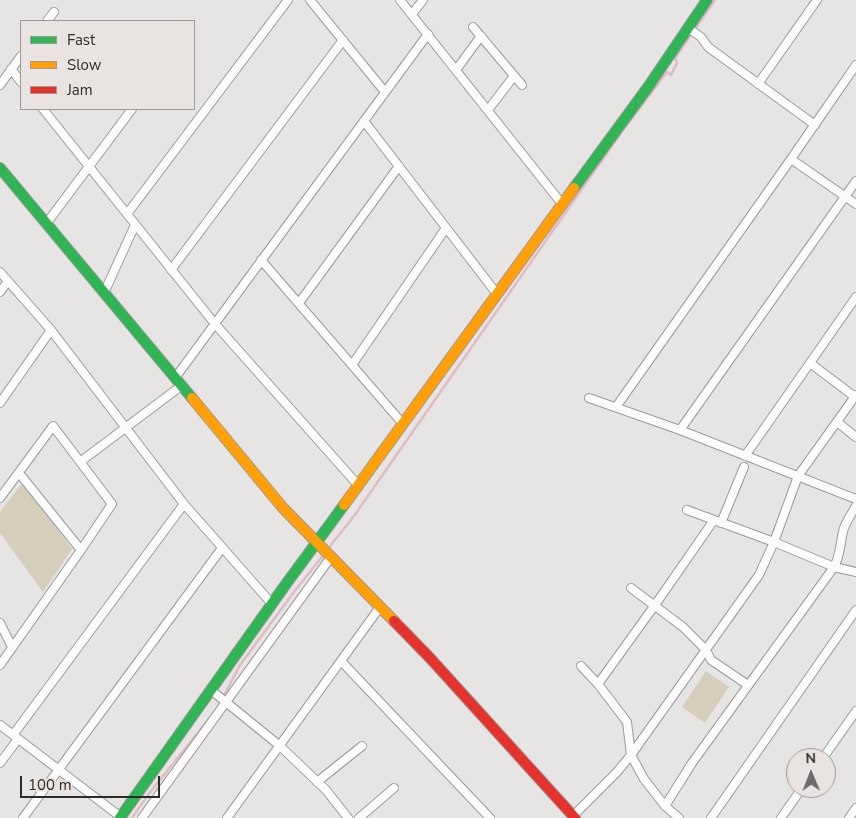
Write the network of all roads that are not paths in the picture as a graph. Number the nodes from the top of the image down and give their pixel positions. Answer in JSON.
{"nodes":[{"id":1,"x":288,"y":0,"type":"edge"},
{"id":2,"x":310,"y":0,"type":"edge"},
{"id":3,"x":400,"y":0,"type":"edge"},
{"id":4,"x":423,"y":0,"type":"edge"},
{"id":5,"x":707,"y":0,"type":"edge"},
{"id":6,"x":817,"y":0,"type":"edge"},
{"id":7,"x":54,"y":12,"type":"dead end"},
{"id":8,"x":412,"y":14,"type":"junction"},
{"id":9,"x":48,"y":20,"type":"edge"},
{"id":10,"x":473,"y":27,"type":"dead end"},
{"id":11,"x":688,"y":28,"type":"junction"},
{"id":12,"x":428,"y":34,"type":"junction"},
{"id":13,"x":481,"y":36,"type":"junction"},
{"id":14,"x":343,"y":40,"type":"junction"},
{"id":15,"x":20,"y":57,"type":"edge"},
{"id":16,"x":856,"y":65,"type":"edge"},
{"id":17,"x":11,"y":69,"type":"junction"},
{"id":18,"x":456,"y":70,"type":"junction"},
{"id":19,"x":514,"y":76,"type":"junction"},
{"id":20,"x":20,"y":81,"type":"edge"},
{"id":21,"x":758,"y":84,"type":"junction"},
{"id":22,"x":0,"y":85,"type":"edge"},
{"id":23,"x":522,"y":85,"type":"dead end"},
{"id":24,"x":385,"y":92,"type":"junction"},
{"id":25,"x":131,"y":110,"type":"edge"},
{"id":26,"x":488,"y":110,"type":"junction"},
{"id":27,"x":50,"y":112,"type":"edge"},
{"id":28,"x":364,"y":121,"type":"junction"},
{"id":29,"x":815,"y":125,"type":"junction"},
{"id":30,"x":791,"y":159,"type":"junction"},
{"id":31,"x":89,"y":166,"type":"junction"},
{"id":32,"x":399,"y":166,"type":"junction"},
{"id":33,"x":1,"y":173,"type":"edge"},
{"id":34,"x":856,"y":181,"type":"edge"},
{"id":35,"x":846,"y":196,"type":"junction"},
{"id":36,"x":562,"y":204,"type":"junction"},
{"id":37,"x":856,"y":204,"type":"edge"},
{"id":38,"x":126,"y":214,"type":"junction"},
{"id":39,"x":46,"y":224,"type":"junction"},
{"id":40,"x":135,"y":224,"type":"junction"},
{"id":41,"x":446,"y":228,"type":"junction"},
{"id":42,"x":261,"y":260,"type":"junction"},
{"id":43,"x":171,"y":270,"type":"junction"},
{"id":44,"x":0,"y":272,"type":"edge"},
{"id":45,"x":8,"y":281,"type":"junction"},
{"id":46,"x":0,"y":292,"type":"edge"},
{"id":47,"x":104,"y":293,"type":"junction"},
{"id":48,"x":497,"y":294,"type":"junction"},
{"id":49,"x":856,"y":297,"type":"edge"},
{"id":50,"x":299,"y":304,"type":"junction"},
{"id":51,"x":214,"y":324,"type":"junction"},
{"id":52,"x":51,"y":330,"type":"junction"},
{"id":53,"x":810,"y":363,"type":"junction"},
{"id":54,"x":352,"y":365,"type":"junction"},
{"id":55,"x":178,"y":382,"type":"junction"},
{"id":56,"x":855,"y":396,"type":"edge"},
{"id":57,"x":589,"y":398,"type":"dead end"},
{"id":58,"x":0,"y":403,"type":"edge"},
{"id":59,"x":616,"y":407,"type":"junction"},
{"id":60,"x":836,"y":422,"type":"junction"},
{"id":61,"x":403,"y":424,"type":"junction"},
{"id":62,"x":127,"y":428,"type":"junction"},
{"id":63,"x":680,"y":430,"type":"junction"},
{"id":64,"x":856,"y":437,"type":"edge"},
{"id":65,"x":745,"y":456,"type":"junction"},
{"id":66,"x":80,"y":462,"type":"junction"},
{"id":67,"x":744,"y":467,"type":"dead end"},
{"id":68,"x":19,"y":473,"type":"junction"},
{"id":69,"x":798,"y":476,"type":"junction"},
{"id":70,"x":358,"y":485,"type":"junction"},
{"id":71,"x":855,"y":497,"type":"edge"},
{"id":72,"x":0,"y":498,"type":"edge"},
{"id":73,"x":184,"y":504,"type":"junction"},
{"id":74,"x":856,"y":506,"type":"edge"},
{"id":75,"x":688,"y":510,"type":"dead end"},
{"id":76,"x":717,"y":521,"type":"junction"},
{"id":77,"x":317,"y":542,"type":"junction"},
{"id":78,"x":774,"y":542,"type":"junction"},
{"id":79,"x":222,"y":548,"type":"junction"},
{"id":80,"x":81,"y":550,"type":"junction"},
{"id":81,"x":331,"y":557,"type":"junction"},
{"id":82,"x":834,"y":567,"type":"junction"},
{"id":83,"x":856,"y":572,"type":"edge"},
{"id":84,"x":632,"y":588,"type":"dead end"},
{"id":85,"x":272,"y":604,"type":"junction"},
{"id":86,"x":655,"y":605,"type":"junction"},
{"id":87,"x":380,"y":607,"type":"junction"},
{"id":88,"x":856,"y":610,"type":"edge"},
{"id":89,"x":0,"y":623,"type":"edge"},
{"id":90,"x":12,"y":647,"type":"junction"},
{"id":91,"x":706,"y":650,"type":"junction"},
{"id":92,"x":341,"y":661,"type":"junction"},
{"id":93,"x":0,"y":664,"type":"edge"},
{"id":94,"x":581,"y":666,"type":"dead end"},
{"id":95,"x":598,"y":684,"type":"junction"},
{"id":96,"x":748,"y":685,"type":"junction"},
{"id":97,"x":211,"y":690,"type":"junction"},
{"id":98,"x":226,"y":701,"type":"junction"},
{"id":99,"x":856,"y":711,"type":"edge"},
{"id":100,"x":0,"y":725,"type":"edge"},
{"id":101,"x":15,"y":737,"type":"junction"},
{"id":102,"x":280,"y":746,"type":"junction"},
{"id":103,"x":362,"y":746,"type":"dead end"},
{"id":104,"x":830,"y":748,"type":"edge"},
{"id":105,"x":631,"y":755,"type":"junction"},
{"id":106,"x":0,"y":764,"type":"edge"},
{"id":107,"x":58,"y":769,"type":"junction"},
{"id":108,"x":317,"y":782,"type":"junction"},
{"id":109,"x":394,"y":788,"type":"dead end"},
{"id":110,"x":795,"y":798,"type":"edge"},
{"id":111,"x":665,"y":806,"type":"junction"},
{"id":112,"x":856,"y":808,"type":"edge"},
{"id":113,"x":231,"y":816,"type":"edge"},
{"id":114,"x":574,"y":817,"type":"edge"},
{"id":115,"x":23,"y":818,"type":"edge"},
{"id":116,"x":121,"y":818,"type":"edge"},
{"id":117,"x":142,"y":818,"type":"edge"},
{"id":118,"x":348,"y":818,"type":"edge"},
{"id":119,"x":360,"y":818,"type":"edge"},
{"id":120,"x":490,"y":818,"type":"edge"},
{"id":121,"x":679,"y":818,"type":"edge"},
{"id":122,"x":711,"y":818,"type":"edge"},
{"id":123,"x":781,"y":818,"type":"edge"},
{"id":124,"x":849,"y":818,"type":"edge"}],
"edges":[{"from":1,"to":38,"type":"street"},
{"from":2,"to":14,"type":"street"},
{"from":3,"to":8,"type":"street"},
{"from":4,"to":8,"type":"street"},
{"from":5,"to":11,"type":"street"},
{"from":6,"to":21,"type":"street"},
{"from":7,"to":9,"type":"street"},
{"from":8,"to":12,"type":"street"},
{"from":10,"to":13,"type":"street"},
{"from":11,"to":21,"type":"street"},
{"from":11,"to":36,"type":"street"},
{"from":12,"to":18,"type":"street"},
{"from":12,"to":24,"type":"street"},
{"from":13,"to":18,"type":"street"},
{"from":13,"to":19,"type":"street"},
{"from":14,"to":24,"type":"street"},
{"from":14,"to":43,"type":"street"},
{"from":15,"to":17,"type":"street"},
{"from":16,"to":29,"type":"street"},
{"from":17,"to":20,"type":"street"},
{"from":17,"to":22,"type":"street"},
{"from":18,"to":26,"type":"street"},
{"from":19,"to":23,"type":"street"},
{"from":19,"to":26,"type":"street"},
{"from":21,"to":29,"type":"street"},
{"from":24,"to":28,"type":"street"},
{"from":25,"to":31,"type":"street"},
{"from":26,"to":36,"type":"street"},
{"from":27,"to":31,"type":"street"},
{"from":28,"to":32,"type":"street"},
{"from":28,"to":42,"type":"street"},
{"from":29,"to":30,"type":"street"},
{"from":30,"to":35,"type":"street"},
{"from":30,"to":59,"type":"street"},
{"from":31,"to":38,"type":"street"},
{"from":31,"to":39,"type":"street"},
{"from":32,"to":41,"type":"street"},
{"from":32,"to":50,"type":"street"},
{"from":33,"to":39,"type":"street"},
{"from":34,"to":35,"type":"street"},
{"from":35,"to":37,"type":"street"},
{"from":35,"to":63,"type":"street"},
{"from":36,"to":48,"type":"street"},
{"from":38,"to":40,"type":"street"},
{"from":39,"to":47,"type":"street"},
{"from":40,"to":43,"type":"street"},
{"from":40,"to":47,"type":"street"},
{"from":41,"to":48,"type":"street"},
{"from":41,"to":54,"type":"street"},
{"from":42,"to":50,"type":"street"},
{"from":42,"to":51,"type":"street"},
{"from":43,"to":51,"type":"street"},
{"from":44,"to":45,"type":"street"},
{"from":45,"to":46,"type":"street"},
{"from":45,"to":52,"type":"street"},
{"from":47,"to":55,"type":"street"},
{"from":48,"to":61,"type":"street"},
{"from":49,"to":53,"type":"street"},
{"from":50,"to":54,"type":"street"},
{"from":51,"to":55,"type":"street"},
{"from":51,"to":70,"type":"street"},
{"from":52,"to":58,"type":"street"},
{"from":52,"to":62,"type":"street"},
{"from":53,"to":56,"type":"street"},
{"from":53,"to":65,"type":"street"},
{"from":54,"to":61,"type":"street"},
{"from":55,"to":62,"type":"street"},
{"from":55,"to":77,"type":"street"},
{"from":56,"to":60,"type":"street"},
{"from":57,"to":59,"type":"street"},
{"from":59,"to":63,"type":"street"},
{"from":60,"to":64,"type":"street"},
{"from":60,"to":69,"type":"street"},
{"from":61,"to":70,"type":"street"},
{"from":62,"to":66,"type":"street"},
{"from":62,"to":73,"type":"street"},
{"from":63,"to":65,"type":"street"},
{"from":65,"to":69,"type":"street"},
{"from":66,"to":68,"type":"street"},
{"from":66,"to":80,"type":"street"},
{"from":67,"to":76,"type":"street"},
{"from":68,"to":72,"type":"street"},
{"from":68,"to":80,"type":"street"},
{"from":69,"to":71,"type":"street"},
{"from":69,"to":78,"type":"street"},
{"from":70,"to":77,"type":"street"},
{"from":73,"to":79,"type":"street"},
{"from":73,"to":101,"type":"street"},
{"from":74,"to":82,"type":"street"},
{"from":75,"to":76,"type":"street"},
{"from":76,"to":78,"type":"street"},
{"from":76,"to":86,"type":"street"},
{"from":77,"to":81,"type":"street"},
{"from":77,"to":85,"type":"street"},
{"from":78,"to":82,"type":"street"},
{"from":78,"to":91,"type":"street"},
{"from":79,"to":85,"type":"street"},
{"from":79,"to":107,"type":"street"},
{"from":80,"to":90,"type":"street"},
{"from":81,"to":87,"type":"street"},
{"from":81,"to":98,"type":"street"},
{"from":82,"to":83,"type":"street"},
{"from":82,"to":96,"type":"street"},
{"from":84,"to":86,"type":"street"},
{"from":85,"to":97,"type":"street"},
{"from":86,"to":91,"type":"street"},
{"from":86,"to":95,"type":"street"},
{"from":87,"to":92,"type":"street"},
{"from":87,"to":114,"type":"street"},
{"from":88,"to":122,"type":"street"},
{"from":89,"to":90,"type":"street"},
{"from":90,"to":93,"type":"street"},
{"from":91,"to":96,"type":"street"},
{"from":91,"to":105,"type":"street"},
{"from":92,"to":102,"type":"street"},
{"from":92,"to":120,"type":"street"},
{"from":94,"to":95,"type":"street"},
{"from":95,"to":105,"type":"street"},
{"from":96,"to":111,"type":"street"},
{"from":97,"to":98,"type":"street"},
{"from":97,"to":116,"type":"street"},
{"from":98,"to":102,"type":"street"},
{"from":98,"to":117,"type":"street"},
{"from":99,"to":104,"type":"street"},
{"from":100,"to":101,"type":"street"},
{"from":101,"to":106,"type":"street"},
{"from":101,"to":107,"type":"street"},
{"from":102,"to":108,"type":"street"},
{"from":102,"to":113,"type":"street"},
{"from":103,"to":108,"type":"street"},
{"from":105,"to":111,"type":"street"},
{"from":105,"to":114,"type":"street"},
{"from":107,"to":115,"type":"street"},
{"from":107,"to":116,"type":"street"},
{"from":108,"to":118,"type":"street"},
{"from":109,"to":119,"type":"street"},
{"from":110,"to":123,"type":"street"},
{"from":111,"to":121,"type":"street"},
{"from":112,"to":124,"type":"street"}]}
